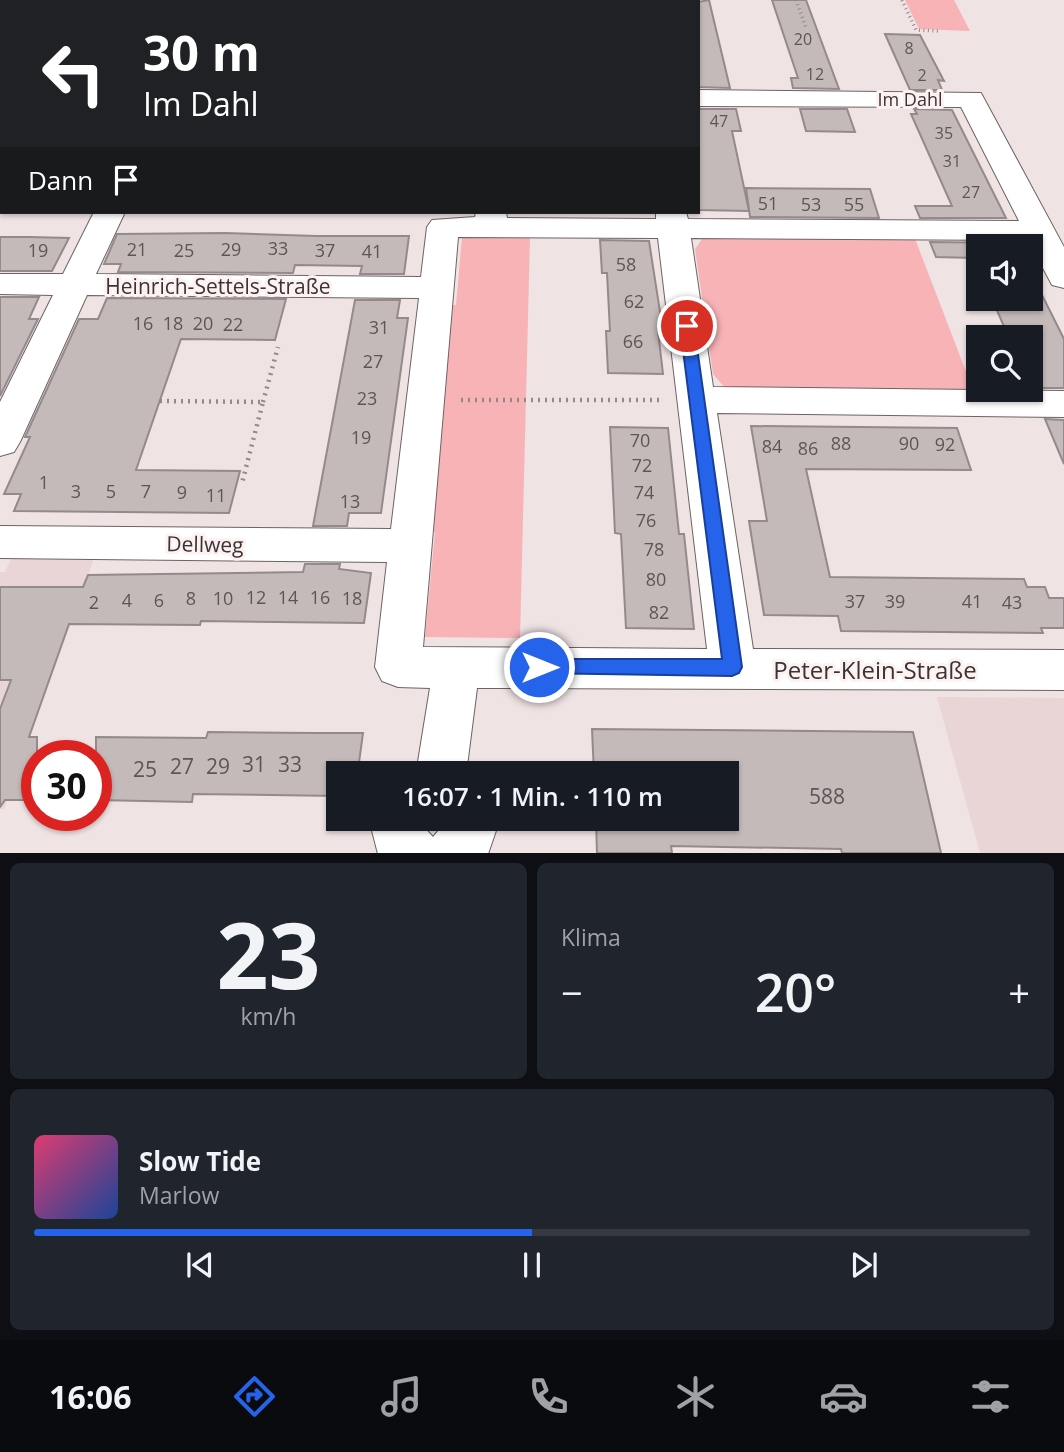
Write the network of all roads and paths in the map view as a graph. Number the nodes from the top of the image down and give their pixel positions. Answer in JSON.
{"nodes":[{"id":1,"x":796,"y":0,"type":"edge"},
{"id":2,"x":902,"y":0,"type":"edge"},
{"id":3,"x":806,"y":28,"type":"dead end"},
{"id":4,"x":938,"y":30,"type":"dead end"},
{"id":5,"x":700,"y":98,"type":"edge"},
{"id":6,"x":108,"y":214,"type":"edge"},
{"id":7,"x":491,"y":219,"type":"edge"},
{"id":8,"x":673,"y":220,"type":"edge"},
{"id":9,"x":1040,"y":232,"type":"junction"},
{"id":10,"x":1064,"y":278,"type":"edge"},
{"id":11,"x":0,"y":284,"type":"edge"},
{"id":12,"x":74,"y":285,"type":"junction"},
{"id":13,"x":437,"y":288,"type":"junction"},
{"id":14,"x":278,"y":347,"type":"dead end"},
{"id":15,"x":425,"y":399,"type":"junction"},
{"id":16,"x":697,"y":400,"type":"junction"},
{"id":17,"x":160,"y":401,"type":"dead end"},
{"id":18,"x":263,"y":402,"type":"junction"},
{"id":19,"x":1064,"y":404,"type":"edge"},
{"id":20,"x":0,"y":442,"type":"edge"},
{"id":21,"x":242,"y":482,"type":"dead end"},
{"id":22,"x":0,"y":542,"type":"edge"},
{"id":23,"x":410,"y":546,"type":"junction"},
{"id":24,"x":456,"y":667,"type":"junction"},
{"id":25,"x":732,"y":667,"type":"junction"},
{"id":26,"x":1064,"y":670,"type":"edge"},
{"id":27,"x":443,"y":761,"type":"edge"},
{"id":28,"x":471,"y":831,"type":"edge"},
{"id":29,"x":410,"y":845,"type":"edge"}],
"edges":[{"from":1,"to":3,"type":"path"},
{"from":2,"to":4,"type":"path"},
{"from":5,"to":9,"type":"street","name":"Im Dahl"},
{"from":6,"to":12,"type":"street"},
{"from":7,"to":8,"type":"street"},
{"from":7,"to":13,"type":"street"},
{"from":8,"to":9,"type":"street"},
{"from":8,"to":16,"type":"street"},
{"from":9,"to":10,"type":"street","name":"Im Dahl"},
{"from":11,"to":12,"type":"street","name":"Heinrich-Settels-Straße"},
{"from":12,"to":13,"type":"street","name":"Heinrich-Settels-Straße"},
{"from":12,"to":20,"type":"street"},
{"from":13,"to":15,"type":"street"},
{"from":14,"to":18,"type":"path"},
{"from":15,"to":16,"type":"path"},
{"from":15,"to":23,"type":"street"},
{"from":16,"to":19,"type":"street"},
{"from":16,"to":25,"type":"street"},
{"from":17,"to":18,"type":"path"},
{"from":18,"to":21,"type":"path"},
{"from":22,"to":23,"type":"street","name":"Dellweg"},
{"from":23,"to":24,"type":"street"},
{"from":24,"to":25,"type":"street","name":"Peter-Klein-Straße"},
{"from":24,"to":27,"type":"street"},
{"from":25,"to":26,"type":"street","name":"Peter-Klein-Straße"},
{"from":28,"to":29,"type":"street"}]}
